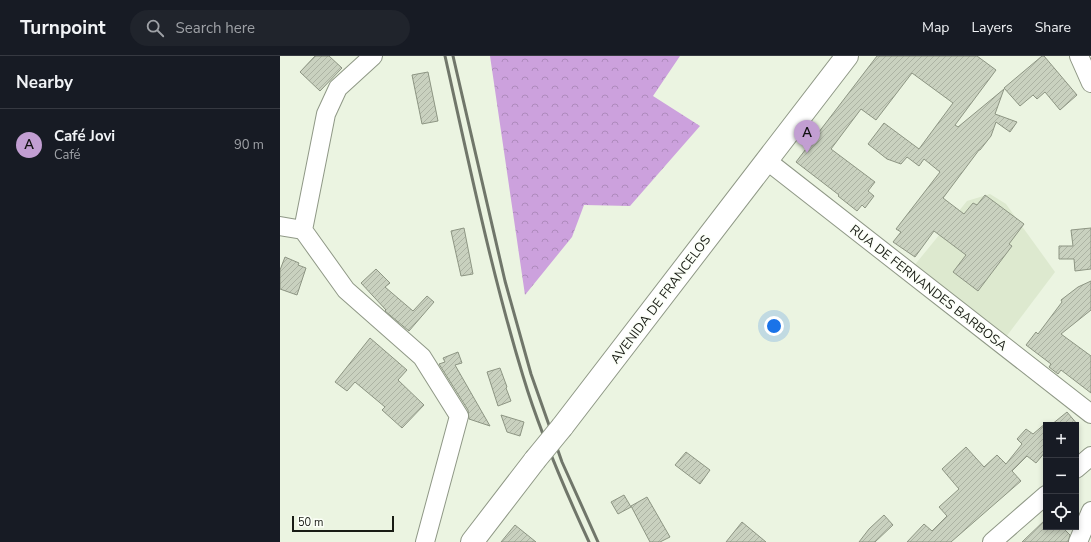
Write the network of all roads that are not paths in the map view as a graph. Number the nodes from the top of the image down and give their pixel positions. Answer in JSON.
{"nodes":[{"id":1,"x":373,"y":56,"type":"edge"},
{"id":2,"x":847,"y":56,"type":"edge"},
{"id":3,"x":1079,"y":56,"type":"edge"},
{"id":4,"x":1091,"y":83,"type":"edge"},
{"id":5,"x":766,"y":160,"type":"junction"},
{"id":6,"x":280,"y":226,"type":"edge"},
{"id":7,"x":303,"y":230,"type":"junction"},
{"id":8,"x":1091,"y":414,"type":"edge"},
{"id":9,"x":1091,"y":456,"type":"edge"},
{"id":10,"x":1079,"y":466,"type":"edge"},
{"id":11,"x":1043,"y":498,"type":"edge"},
{"id":12,"x":1091,"y":511,"type":"edge"},
{"id":13,"x":425,"y":542,"type":"edge"},
{"id":14,"x":472,"y":542,"type":"edge"},
{"id":15,"x":992,"y":542,"type":"edge"},
{"id":16,"x":1078,"y":542,"type":"edge"}],
"edges":[{"from":1,"to":7,"type":"street"},
{"from":2,"to":5,"type":"main road","name":"AVENIDA DE FRANCELOS"},
{"from":3,"to":4,"type":"street"},
{"from":5,"to":8,"type":"street","name":"RUA DE FERNANDES BARBOSA"},
{"from":5,"to":14,"type":"main road","name":"AVENIDA DE FRANCELOS","bridge":true},
{"from":6,"to":7,"type":"street"},
{"from":7,"to":13,"type":"street"},
{"from":9,"to":10,"type":"street"},
{"from":11,"to":15,"type":"street"},
{"from":12,"to":16,"type":"street"}]}
